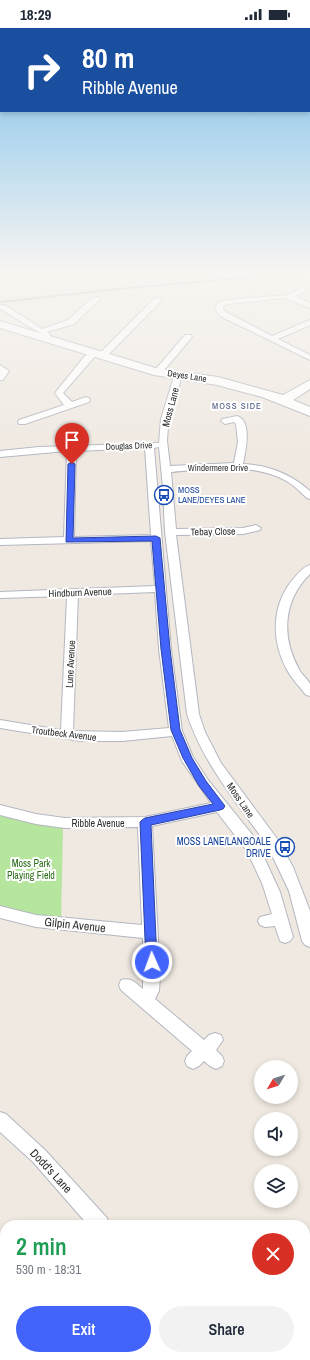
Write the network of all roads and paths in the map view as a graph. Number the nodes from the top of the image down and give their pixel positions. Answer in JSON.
{"nodes":[{"id":1,"x":31,"y":334,"type":"edge"},
{"id":2,"x":46,"y":334,"type":"edge"},
{"id":3,"x":121,"y":334,"type":"edge"},
{"id":4,"x":266,"y":334,"type":"edge"},
{"id":5,"x":283,"y":334,"type":"edge"},
{"id":6,"x":188,"y":337,"type":"dead end"},
{"id":7,"x":274,"y":338,"type":"junction"},
{"id":8,"x":52,"y":341,"type":"junction"},
{"id":9,"x":182,"y":345,"type":"junction"},
{"id":10,"x":192,"y":347,"type":"dead end"},
{"id":11,"x":98,"y":355,"type":"junction"},
{"id":12,"x":310,"y":358,"type":"edge"},
{"id":13,"x":0,"y":367,"type":"edge"},
{"id":14,"x":158,"y":372,"type":"junction"},
{"id":15,"x":178,"y":375,"type":"junction"},
{"id":16,"x":0,"y":378,"type":"edge"},
{"id":17,"x":310,"y":384,"type":"edge"},
{"id":18,"x":86,"y":400,"type":"dead end"},
{"id":19,"x":284,"y":400,"type":"junction"},
{"id":20,"x":71,"y":405,"type":"junction"},
{"id":21,"x":310,"y":412,"type":"edge"},
{"id":22,"x":225,"y":421,"type":"dead end"},
{"id":23,"x":22,"y":422,"type":"dead end"},
{"id":24,"x":162,"y":445,"type":"junction"},
{"id":25,"x":149,"y":446,"type":"junction"},
{"id":26,"x":72,"y":449,"type":"junction"},
{"id":27,"x":0,"y":454,"type":"edge"},
{"id":28,"x":238,"y":467,"type":"junction"},
{"id":29,"x":167,"y":469,"type":"junction"},
{"id":30,"x":310,"y":496,"type":"edge"},
{"id":31,"x":256,"y":528,"type":"dead end"},
{"id":32,"x":170,"y":532,"type":"junction"},
{"id":33,"x":156,"y":538,"type":"junction"},
{"id":34,"x":69,"y":540,"type":"junction"},
{"id":35,"x":0,"y":542,"type":"edge"},
{"id":36,"x":310,"y":568,"type":"edge"},
{"id":37,"x":161,"y":589,"type":"junction"},
{"id":38,"x":73,"y":592,"type":"junction"},
{"id":39,"x":0,"y":595,"type":"edge"},
{"id":40,"x":185,"y":654,"type":"junction"},
{"id":41,"x":166,"y":655,"type":"junction"},
{"id":42,"x":310,"y":692,"type":"edge"},
{"id":43,"x":0,"y":724,"type":"edge"},
{"id":44,"x":176,"y":730,"type":"junction"},
{"id":45,"x":67,"y":735,"type":"junction"},
{"id":46,"x":220,"y":806,"type":"junction"},
{"id":47,"x":0,"y":810,"type":"edge"},
{"id":48,"x":145,"y":822,"type":"junction"},
{"id":49,"x":272,"y":844,"type":"junction"},
{"id":50,"x":252,"y":847,"type":"junction"},
{"id":51,"x":0,"y":912,"type":"edge"},
{"id":52,"x":281,"y":920,"type":"junction"},
{"id":53,"x":265,"y":921,"type":"dead end"},
{"id":54,"x":308,"y":923,"type":"edge"},
{"id":55,"x":150,"y":932,"type":"junction"},
{"id":56,"x":285,"y":937,"type":"dead end"},
{"id":57,"x":310,"y":941,"type":"edge"},
{"id":58,"x":127,"y":986,"type":"dead end"},
{"id":59,"x":146,"y":1002,"type":"junction"},
{"id":60,"x":216,"y":1061,"type":"dead end"},
{"id":61,"x":0,"y":1120,"type":"edge"},
{"id":62,"x":95,"y":1220,"type":"edge"}],
"edges":[{"from":1,"to":8,"type":"street"},
{"from":2,"to":8,"type":"street","name":"Deyes Lane"},
{"from":3,"to":11,"type":"street"},
{"from":4,"to":7,"type":"street"},
{"from":5,"to":7,"type":"street"},
{"from":6,"to":9,"type":"street"},
{"from":7,"to":12,"type":"street"},
{"from":8,"to":11,"type":"street","name":"Deyes Lane"},
{"from":9,"to":10,"type":"street"},
{"from":9,"to":14,"type":"street"},
{"from":11,"to":14,"type":"street","name":"Deyes Lane"},
{"from":11,"to":20,"type":"street"},
{"from":13,"to":16,"type":"street"},
{"from":14,"to":15,"type":"street","name":"Deyes Lane"},
{"from":15,"to":19,"type":"street","name":"Deyes Lane"},
{"from":15,"to":24,"type":"street","name":"Moss Lane"},
{"from":17,"to":19,"type":"street"},
{"from":18,"to":20,"type":"street"},
{"from":19,"to":21,"type":"street","name":"Deyes Lane"},
{"from":20,"to":23,"type":"street"},
{"from":22,"to":28,"type":"street"},
{"from":24,"to":25,"type":"street","name":"Douglas Drive"},
{"from":24,"to":29,"type":"street","name":"Moss Lane"},
{"from":25,"to":26,"type":"street","name":"Douglas Drive"},
{"from":25,"to":33,"type":"street"},
{"from":26,"to":27,"type":"street","name":"Douglas Drive"},
{"from":26,"to":34,"type":"street"},
{"from":28,"to":29,"type":"street","name":"Windermere Drive"},
{"from":28,"to":30,"type":"street","name":"Windermere Drive"},
{"from":29,"to":32,"type":"street","name":"Moss Lane"},
{"from":31,"to":32,"type":"street","name":"Tebay Close"},
{"from":32,"to":40,"type":"street","name":"Moss Lane"},
{"from":33,"to":34,"type":"street"},
{"from":33,"to":37,"type":"street"},
{"from":34,"to":35,"type":"street"},
{"from":36,"to":42,"type":"street"},
{"from":37,"to":38,"type":"street","name":"Hindburn Avenue"},
{"from":37,"to":41,"type":"street"},
{"from":38,"to":39,"type":"street","name":"Hindburn Avenue"},
{"from":38,"to":45,"type":"street","name":"Lune Avenue"},
{"from":40,"to":41,"type":"street"},
{"from":40,"to":49,"type":"street","name":"Moss Lane"},
{"from":41,"to":44,"type":"street"},
{"from":43,"to":45,"type":"street","name":"Troutbeck Avenue"},
{"from":44,"to":45,"type":"street","name":"Troutbeck Avenue"},
{"from":44,"to":46,"type":"street"},
{"from":46,"to":48,"type":"street","name":"Ribble Avenue"},
{"from":46,"to":50,"type":"street"},
{"from":47,"to":48,"type":"street","name":"Ribble Avenue"},
{"from":48,"to":55,"type":"street"},
{"from":49,"to":50,"type":"street"},
{"from":49,"to":54,"type":"street","name":"Moss Lane"},
{"from":50,"to":52,"type":"street"},
{"from":51,"to":55,"type":"street","name":"Gilpin Avenue"},
{"from":52,"to":53,"type":"street"},
{"from":52,"to":56,"type":"street"},
{"from":54,"to":57,"type":"street","name":"Moss Lane"},
{"from":55,"to":59,"type":"street"},
{"from":58,"to":59,"type":"street"},
{"from":59,"to":60,"type":"street"},
{"from":61,"to":62,"type":"street","name":"Dodd's Lane"}]}
